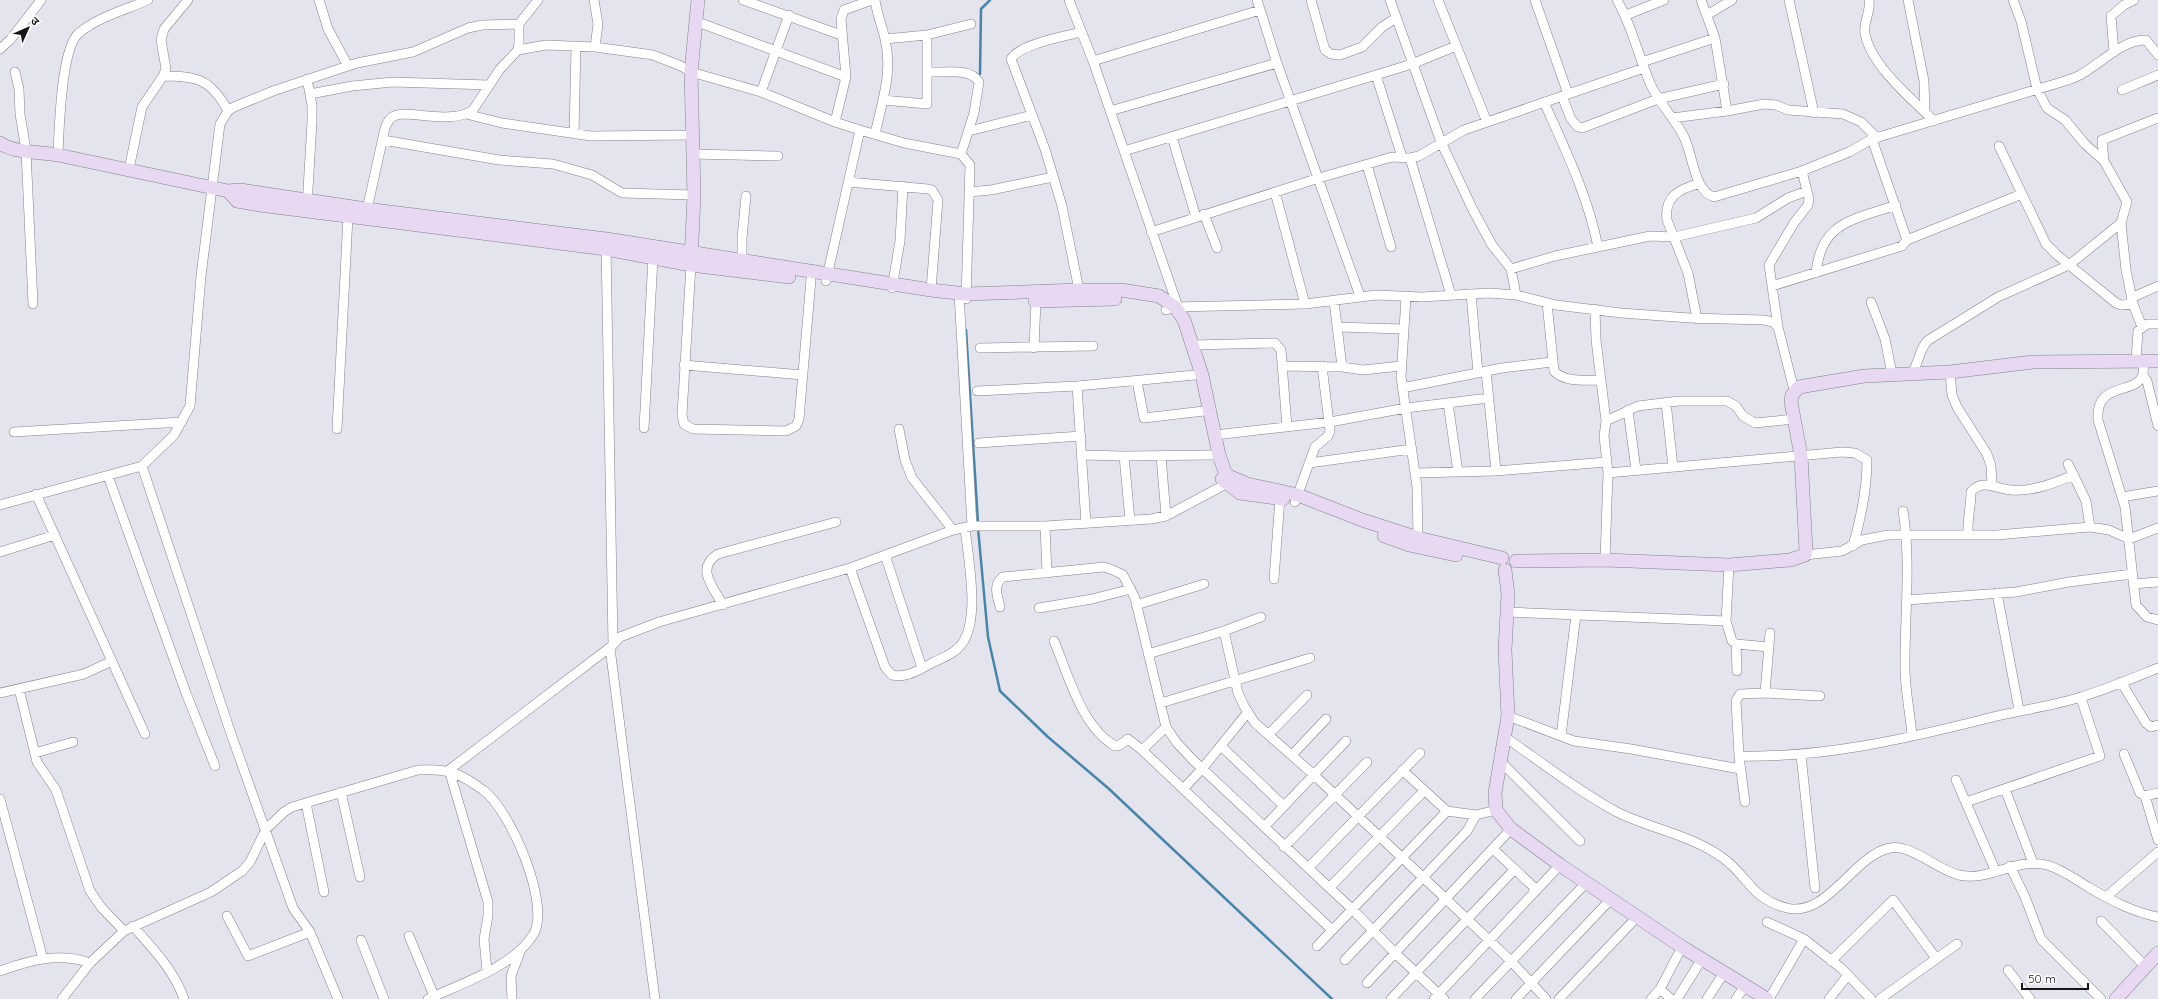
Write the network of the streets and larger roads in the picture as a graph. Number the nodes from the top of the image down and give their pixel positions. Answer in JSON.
{"nodes":[{"id":1,"x":41,"y":0,"type":"edge"},
{"id":2,"x":148,"y":0,"type":"edge"},
{"id":3,"x":188,"y":0,"type":"edge"},
{"id":4,"x":319,"y":0,"type":"edge"},
{"id":5,"x":538,"y":0,"type":"edge"},
{"id":6,"x":594,"y":0,"type":"edge"},
{"id":7,"x":698,"y":0,"type":"edge"},
{"id":8,"x":743,"y":0,"type":"edge"},
{"id":9,"x":872,"y":0,"type":"edge"},
{"id":10,"x":875,"y":0,"type":"edge"},
{"id":11,"x":1069,"y":0,"type":"edge"},
{"id":12,"x":1257,"y":0,"type":"edge"},
{"id":13,"x":1311,"y":0,"type":"edge"},
{"id":14,"x":1390,"y":0,"type":"edge"},
{"id":15,"x":1438,"y":0,"type":"edge"},
{"id":16,"x":1535,"y":0,"type":"edge"},
{"id":17,"x":1617,"y":0,"type":"edge"},
{"id":18,"x":1664,"y":0,"type":"edge"},
{"id":19,"x":1701,"y":0,"type":"edge"},
{"id":20,"x":1732,"y":0,"type":"edge"},
{"id":21,"x":1789,"y":0,"type":"edge"},
{"id":22,"x":1868,"y":0,"type":"edge"},
{"id":23,"x":1908,"y":0,"type":"edge"},
{"id":24,"x":2013,"y":0,"type":"edge"},
{"id":25,"x":2134,"y":0,"type":"edge"},
{"id":26,"x":1260,"y":10,"type":"junction"},
{"id":27,"x":789,"y":15,"type":"junction"},
{"id":28,"x":1626,"y":15,"type":"junction"},
{"id":29,"x":1707,"y":15,"type":"junction"},
{"id":30,"x":1396,"y":18,"type":"junction"},
{"id":31,"x":695,"y":21,"type":"junction"},
{"id":32,"x":519,"y":24,"type":"junction"},
{"id":33,"x":970,"y":24,"type":"dead end"},
{"id":34,"x":1081,"y":32,"type":"junction"},
{"id":35,"x":841,"y":35,"type":"junction"},
{"id":36,"x":927,"y":35,"type":"junction"},
{"id":37,"x":1716,"y":38,"type":"junction"},
{"id":38,"x":885,"y":39,"type":"junction"},
{"id":39,"x":576,"y":46,"type":"junction"},
{"id":40,"x":1456,"y":46,"type":"junction"},
{"id":41,"x":595,"y":47,"type":"junction"},
{"id":42,"x":0,"y":49,"type":"edge"},
{"id":43,"x":518,"y":50,"type":"junction"},
{"id":44,"x":776,"y":51,"type":"junction"},
{"id":45,"x":2157,"y":51,"type":"edge"},
{"id":46,"x":2114,"y":52,"type":"junction"},
{"id":47,"x":1093,"y":61,"type":"junction"},
{"id":48,"x":1277,"y":63,"type":"junction"},
{"id":49,"x":1412,"y":64,"type":"junction"},
{"id":50,"x":1643,"y":65,"type":"junction"},
{"id":51,"x":348,"y":66,"type":"junction"},
{"id":52,"x":15,"y":72,"type":"dead end"},
{"id":53,"x":691,"y":72,"type":"junction"},
{"id":54,"x":928,"y":72,"type":"junction"},
{"id":55,"x":2158,"y":75,"type":"edge"},
{"id":56,"x":163,"y":76,"type":"junction"},
{"id":57,"x":1376,"y":76,"type":"junction"},
{"id":58,"x":846,"y":77,"type":"junction"},
{"id":59,"x":307,"y":79,"type":"junction"},
{"id":60,"x":1724,"y":84,"type":"junction"},
{"id":61,"x":489,"y":85,"type":"junction"},
{"id":62,"x":2037,"y":89,"type":"junction"},
{"id":63,"x":2122,"y":90,"type":"dead end"},
{"id":64,"x":761,"y":92,"type":"junction"},
{"id":65,"x":310,"y":94,"type":"junction"},
{"id":66,"x":1565,"y":95,"type":"junction"},
{"id":67,"x":1658,"y":99,"type":"junction"},
{"id":68,"x":883,"y":100,"type":"junction"},
{"id":69,"x":1292,"y":102,"type":"junction"},
{"id":70,"x":1544,"y":102,"type":"junction"},
{"id":71,"x":228,"y":110,"type":"junction"},
{"id":72,"x":1110,"y":111,"type":"junction"},
{"id":73,"x":1727,"y":111,"type":"junction"},
{"id":74,"x":1925,"y":112,"type":"junction"},
{"id":75,"x":1814,"y":113,"type":"junction"},
{"id":76,"x":466,"y":114,"type":"junction"},
{"id":77,"x":1032,"y":115,"type":"junction"},
{"id":78,"x":1672,"y":118,"type":"junction"},
{"id":79,"x":2158,"y":118,"type":"edge"},
{"id":80,"x":1934,"y":121,"type":"junction"},
{"id":81,"x":835,"y":122,"type":"junction"},
{"id":82,"x":1487,"y":122,"type":"junction"},
{"id":83,"x":860,"y":130,"type":"junction"},
{"id":84,"x":969,"y":131,"type":"junction"},
{"id":85,"x":574,"y":134,"type":"junction"},
{"id":86,"x":875,"y":134,"type":"junction"},
{"id":87,"x":693,"y":136,"type":"junction"},
{"id":88,"x":1172,"y":137,"type":"junction"},
{"id":89,"x":1874,"y":139,"type":"junction"},
{"id":90,"x":383,"y":140,"type":"junction"},
{"id":91,"x":1441,"y":142,"type":"junction"},
{"id":92,"x":0,"y":143,"type":"edge"},
{"id":93,"x":1999,"y":146,"type":"dead end"},
{"id":94,"x":26,"y":150,"type":"junction"},
{"id":95,"x":1124,"y":151,"type":"junction"},
{"id":96,"x":692,"y":154,"type":"junction"},
{"id":97,"x":961,"y":154,"type":"junction"},
{"id":98,"x":58,"y":155,"type":"junction"},
{"id":99,"x":778,"y":156,"type":"dead end"},
{"id":100,"x":1406,"y":157,"type":"junction"},
{"id":101,"x":2104,"y":161,"type":"junction"},
{"id":102,"x":1367,"y":165,"type":"junction"},
{"id":103,"x":129,"y":169,"type":"junction"},
{"id":104,"x":1802,"y":171,"type":"junction"},
{"id":105,"x":1053,"y":177,"type":"junction"},
{"id":106,"x":1319,"y":178,"type":"junction"},
{"id":107,"x":848,"y":182,"type":"junction"},
{"id":108,"x":1698,"y":184,"type":"junction"},
{"id":109,"x":903,"y":186,"type":"junction"},
{"id":110,"x":213,"y":188,"type":"junction"},
{"id":111,"x":1807,"y":191,"type":"junction"},
{"id":112,"x":969,"y":192,"type":"junction"},
{"id":113,"x":1276,"y":192,"type":"junction"},
{"id":114,"x":2022,"y":194,"type":"junction"},
{"id":115,"x":694,"y":195,"type":"junction"},
{"id":116,"x":746,"y":196,"type":"dead end"},
{"id":117,"x":1896,"y":205,"type":"junction"},
{"id":118,"x":307,"y":206,"type":"junction"},
{"id":119,"x":366,"y":214,"type":"junction"},
{"id":120,"x":1200,"y":216,"type":"junction"},
{"id":121,"x":348,"y":217,"type":"junction"},
{"id":122,"x":2121,"y":223,"type":"junction"},
{"id":123,"x":1151,"y":232,"type":"junction"},
{"id":124,"x":1674,"y":237,"type":"junction"},
{"id":125,"x":1907,"y":240,"type":"junction"},
{"id":126,"x":606,"y":244,"type":"junction"},
{"id":127,"x":1391,"y":247,"type":"dead end"},
{"id":128,"x":1598,"y":247,"type":"junction"},
{"id":129,"x":1217,"y":248,"type":"dead end"},
{"id":130,"x":639,"y":250,"type":"junction"},
{"id":131,"x":653,"y":257,"type":"junction"},
{"id":132,"x":691,"y":259,"type":"junction"},
{"id":133,"x":742,"y":261,"type":"junction"},
{"id":134,"x":2069,"y":265,"type":"junction"},
{"id":135,"x":1511,"y":270,"type":"junction"},
{"id":136,"x":1816,"y":272,"type":"junction"},
{"id":137,"x":827,"y":278,"type":"junction"},
{"id":138,"x":811,"y":280,"type":"junction"},
{"id":139,"x":1772,"y":286,"type":"junction"},
{"id":140,"x":2158,"y":286,"type":"edge"},
{"id":141,"x":892,"y":287,"type":"junction"},
{"id":142,"x":931,"y":290,"type":"junction"},
{"id":143,"x":1079,"y":290,"type":"junction"},
{"id":144,"x":1471,"y":294,"type":"junction"},
{"id":145,"x":1451,"y":295,"type":"junction"},
{"id":146,"x":1516,"y":295,"type":"junction"},
{"id":147,"x":1360,"y":296,"type":"junction"},
{"id":148,"x":962,"y":297,"type":"junction"},
{"id":149,"x":1406,"y":297,"type":"junction"},
{"id":150,"x":1036,"y":301,"type":"junction"},
{"id":151,"x":1334,"y":301,"type":"junction"},
{"id":152,"x":2132,"y":301,"type":"junction"},
{"id":153,"x":1871,"y":302,"type":"dead end"},
{"id":154,"x":1547,"y":303,"type":"junction"},
{"id":155,"x":33,"y":304,"type":"dead end"},
{"id":156,"x":1305,"y":304,"type":"junction"},
{"id":157,"x":1173,"y":308,"type":"junction"},
{"id":158,"x":1595,"y":309,"type":"junction"},
{"id":159,"x":1697,"y":319,"type":"junction"},
{"id":160,"x":2158,"y":324,"type":"edge"},
{"id":161,"x":1337,"y":327,"type":"junction"},
{"id":162,"x":1778,"y":327,"type":"junction"},
{"id":163,"x":2142,"y":328,"type":"junction"},
{"id":164,"x":1404,"y":329,"type":"junction"},
{"id":165,"x":1193,"y":345,"type":"junction"},
{"id":166,"x":1093,"y":346,"type":"dead end"},
{"id":167,"x":980,"y":348,"type":"dead end"},
{"id":168,"x":1034,"y":348,"type":"junction"},
{"id":169,"x":2140,"y":361,"type":"junction"},
{"id":170,"x":2158,"y":361,"type":"edge"},
{"id":171,"x":1552,"y":362,"type":"junction"},
{"id":172,"x":684,"y":365,"type":"junction"},
{"id":173,"x":1282,"y":366,"type":"junction"},
{"id":174,"x":1322,"y":366,"type":"junction"},
{"id":175,"x":1401,"y":366,"type":"junction"},
{"id":176,"x":1342,"y":367,"type":"junction"},
{"id":177,"x":1482,"y":372,"type":"junction"},
{"id":178,"x":1950,"y":372,"type":"junction"},
{"id":179,"x":1913,"y":373,"type":"junction"},
{"id":180,"x":1892,"y":374,"type":"junction"},
{"id":181,"x":803,"y":375,"type":"junction"},
{"id":182,"x":1195,"y":375,"type":"junction"},
{"id":183,"x":2143,"y":375,"type":"junction"},
{"id":184,"x":1602,"y":380,"type":"junction"},
{"id":185,"x":1138,"y":381,"type":"junction"},
{"id":186,"x":1077,"y":386,"type":"junction"},
{"id":187,"x":1402,"y":388,"type":"junction"},
{"id":188,"x":1794,"y":390,"type":"junction"},
{"id":189,"x":977,"y":391,"type":"dead end"},
{"id":190,"x":1489,"y":398,"type":"junction"},
{"id":191,"x":1666,"y":402,"type":"junction"},
{"id":192,"x":1448,"y":403,"type":"junction"},
{"id":193,"x":1406,"y":408,"type":"junction"},
{"id":194,"x":1628,"y":410,"type":"junction"},
{"id":195,"x":1204,"y":411,"type":"junction"},
{"id":196,"x":1794,"y":419,"type":"junction"},
{"id":197,"x":1606,"y":421,"type":"junction"},
{"id":198,"x":182,"y":422,"type":"junction"},
{"id":199,"x":1330,"y":422,"type":"junction"},
{"id":200,"x":2158,"y":426,"type":"edge"},
{"id":201,"x":1287,"y":427,"type":"junction"},
{"id":202,"x":644,"y":428,"type":"dead end"},
{"id":203,"x":337,"y":429,"type":"dead end"},
{"id":204,"x":900,"y":429,"type":"dead end"},
{"id":205,"x":14,"y":432,"type":"dead end"},
{"id":206,"x":1215,"y":435,"type":"junction"},
{"id":207,"x":1081,"y":436,"type":"junction"},
{"id":208,"x":978,"y":443,"type":"dead end"},
{"id":209,"x":1412,"y":449,"type":"junction"},
{"id":210,"x":1082,"y":455,"type":"junction"},
{"id":211,"x":1214,"y":455,"type":"junction"},
{"id":212,"x":1124,"y":456,"type":"junction"},
{"id":213,"x":1161,"y":456,"type":"junction"},
{"id":214,"x":1801,"y":456,"type":"junction"},
{"id":215,"x":1607,"y":462,"type":"junction"},
{"id":216,"x":1309,"y":464,"type":"junction"},
{"id":217,"x":2068,"y":464,"type":"dead end"},
{"id":218,"x":142,"y":466,"type":"junction"},
{"id":219,"x":1673,"y":467,"type":"junction"},
{"id":220,"x":1496,"y":470,"type":"junction"},
{"id":221,"x":1636,"y":470,"type":"junction"},
{"id":222,"x":1458,"y":472,"type":"junction"},
{"id":223,"x":1415,"y":473,"type":"junction"},
{"id":224,"x":1608,"y":473,"type":"junction"},
{"id":225,"x":2074,"y":475,"type":"junction"},
{"id":226,"x":108,"y":476,"type":"junction"},
{"id":227,"x":1226,"y":484,"type":"junction"},
{"id":228,"x":1992,"y":485,"type":"junction"},
{"id":229,"x":2158,"y":491,"type":"edge"},
{"id":230,"x":39,"y":493,"type":"junction"},
{"id":231,"x":2122,"y":497,"type":"junction"},
{"id":232,"x":1280,"y":498,"type":"junction"},
{"id":233,"x":1297,"y":499,"type":"junction"},
{"id":234,"x":0,"y":505,"type":"edge"},
{"id":235,"x":1903,"y":511,"type":"dead end"},
{"id":236,"x":1166,"y":516,"type":"junction"},
{"id":237,"x":1130,"y":520,"type":"junction"},
{"id":238,"x":836,"y":522,"type":"dead end"},
{"id":239,"x":1086,"y":524,"type":"junction"},
{"id":240,"x":1045,"y":526,"type":"junction"},
{"id":241,"x":969,"y":527,"type":"junction"},
{"id":242,"x":2090,"y":527,"type":"junction"},
{"id":243,"x":2158,"y":528,"type":"edge"},
{"id":244,"x":953,"y":530,"type":"junction"},
{"id":245,"x":1906,"y":535,"type":"junction"},
{"id":246,"x":1968,"y":535,"type":"junction"},
{"id":247,"x":55,"y":536,"type":"junction"},
{"id":248,"x":1418,"y":538,"type":"junction"},
{"id":249,"x":2129,"y":539,"type":"junction"},
{"id":250,"x":1853,"y":546,"type":"junction"},
{"id":251,"x":0,"y":552,"type":"edge"},
{"id":252,"x":885,"y":555,"type":"junction"},
{"id":253,"x":1805,"y":555,"type":"junction"},
{"id":254,"x":1605,"y":560,"type":"junction"},
{"id":255,"x":1729,"y":564,"type":"junction"},
{"id":256,"x":1503,"y":565,"type":"junction"},
{"id":257,"x":850,"y":568,"type":"junction"},
{"id":258,"x":1048,"y":573,"type":"junction"},
{"id":259,"x":2132,"y":574,"type":"junction"},
{"id":260,"x":1274,"y":579,"type":"dead end"},
{"id":261,"x":2158,"y":582,"type":"edge"},
{"id":262,"x":1204,"y":584,"type":"dead end"},
{"id":263,"x":2133,"y":584,"type":"junction"},
{"id":264,"x":1131,"y":589,"type":"junction"},
{"id":265,"x":1997,"y":593,"type":"junction"},
{"id":266,"x":1907,"y":600,"type":"junction"},
{"id":267,"x":723,"y":605,"type":"junction"},
{"id":268,"x":1136,"y":605,"type":"junction"},
{"id":269,"x":1000,"y":607,"type":"dead end"},
{"id":270,"x":1039,"y":608,"type":"dead end"},
{"id":271,"x":1507,"y":612,"type":"junction"},
{"id":272,"x":1576,"y":615,"type":"junction"},
{"id":273,"x":1261,"y":617,"type":"dead end"},
{"id":274,"x":2158,"y":620,"type":"edge"},
{"id":275,"x":1726,"y":621,"type":"junction"},
{"id":276,"x":1224,"y":631,"type":"junction"},
{"id":277,"x":1770,"y":633,"type":"dead end"},
{"id":278,"x":1054,"y":641,"type":"dead end"},
{"id":279,"x":1736,"y":644,"type":"junction"},
{"id":280,"x":613,"y":645,"type":"junction"},
{"id":281,"x":1769,"y":647,"type":"junction"},
{"id":282,"x":1148,"y":654,"type":"junction"},
{"id":283,"x":1310,"y":658,"type":"dead end"},
{"id":284,"x":112,"y":662,"type":"junction"},
{"id":285,"x":922,"y":668,"type":"junction"},
{"id":286,"x":2158,"y":668,"type":"edge"},
{"id":287,"x":1737,"y":671,"type":"dead end"},
{"id":288,"x":1235,"y":681,"type":"junction"},
{"id":289,"x":2121,"y":682,"type":"junction"},
{"id":290,"x":19,"y":689,"type":"junction"},
{"id":291,"x":1765,"y":692,"type":"junction"},
{"id":292,"x":0,"y":693,"type":"edge"},
{"id":293,"x":1307,"y":695,"type":"dead end"},
{"id":294,"x":1820,"y":696,"type":"dead end"},
{"id":295,"x":2081,"y":698,"type":"junction"},
{"id":296,"x":1161,"y":703,"type":"junction"},
{"id":297,"x":2019,"y":710,"type":"junction"},
{"id":298,"x":1248,"y":712,"type":"junction"},
{"id":299,"x":1508,"y":716,"type":"junction"},
{"id":300,"x":1326,"y":719,"type":"dead end"},
{"id":301,"x":2158,"y":725,"type":"edge"},
{"id":302,"x":1166,"y":727,"type":"junction"},
{"id":303,"x":145,"y":734,"type":"dead end"},
{"id":304,"x":1268,"y":734,"type":"junction"},
{"id":305,"x":1912,"y":735,"type":"junction"},
{"id":306,"x":1561,"y":736,"type":"junction"},
{"id":307,"x":1505,"y":737,"type":"junction"},
{"id":308,"x":1346,"y":741,"type":"dead end"},
{"id":309,"x":73,"y":742,"type":"dead end"},
{"id":310,"x":1221,"y":746,"type":"junction"},
{"id":311,"x":1142,"y":750,"type":"junction"},
{"id":312,"x":1420,"y":752,"type":"dead end"},
{"id":313,"x":35,"y":753,"type":"junction"},
{"id":314,"x":2124,"y":754,"type":"dead end"},
{"id":315,"x":1292,"y":755,"type":"junction"},
{"id":316,"x":1801,"y":755,"type":"junction"},
{"id":317,"x":1739,"y":756,"type":"junction"},
{"id":318,"x":1500,"y":761,"type":"junction"},
{"id":319,"x":1367,"y":762,"type":"dead end"},
{"id":320,"x":215,"y":766,"type":"dead end"},
{"id":321,"x":1202,"y":768,"type":"junction"},
{"id":322,"x":449,"y":770,"type":"junction"},
{"id":323,"x":1402,"y":770,"type":"junction"},
{"id":324,"x":1740,"y":770,"type":"junction"},
{"id":325,"x":1314,"y":775,"type":"junction"},
{"id":326,"x":1956,"y":780,"type":"dead end"},
{"id":327,"x":1183,"y":789,"type":"junction"},
{"id":328,"x":2005,"y":789,"type":"junction"},
{"id":329,"x":1424,"y":791,"type":"junction"},
{"id":330,"x":341,"y":792,"type":"junction"},
{"id":331,"x":2158,"y":793,"type":"edge"},
{"id":332,"x":1335,"y":795,"type":"junction"},
{"id":333,"x":2145,"y":796,"type":"junction"},
{"id":334,"x":0,"y":802,"type":"edge"},
{"id":335,"x":306,"y":802,"type":"junction"},
{"id":336,"x":1745,"y":802,"type":"dead end"},
{"id":337,"x":1966,"y":802,"type":"junction"},
{"id":338,"x":1284,"y":806,"type":"junction"},
{"id":339,"x":1496,"y":810,"type":"junction"},
{"id":340,"x":1448,"y":811,"type":"junction"},
{"id":341,"x":1476,"y":815,"type":"junction"},
{"id":342,"x":1358,"y":817,"type":"junction"},
{"id":343,"x":1264,"y":827,"type":"junction"},
{"id":344,"x":266,"y":829,"type":"junction"},
{"id":345,"x":1511,"y":829,"type":"junction"},
{"id":346,"x":1379,"y":836,"type":"junction"},
{"id":347,"x":2158,"y":840,"type":"edge"},
{"id":348,"x":1580,"y":841,"type":"dead end"},
{"id":349,"x":1284,"y":847,"type":"junction"},
{"id":350,"x":1493,"y":849,"type":"junction"},
{"id":351,"x":2158,"y":852,"type":"edge"},
{"id":352,"x":1401,"y":857,"type":"junction"},
{"id":353,"x":2033,"y":863,"type":"junction"},
{"id":354,"x":1560,"y":865,"type":"junction"},
{"id":355,"x":2010,"y":866,"type":"junction"},
{"id":356,"x":1309,"y":867,"type":"junction"},
{"id":357,"x":1515,"y":869,"type":"junction"},
{"id":358,"x":1996,"y":872,"type":"junction"},
{"id":359,"x":360,"y":876,"type":"dead end"},
{"id":360,"x":1423,"y":878,"type":"junction"},
{"id":361,"x":1586,"y":883,"type":"junction"},
{"id":362,"x":1330,"y":887,"type":"junction"},
{"id":363,"x":1815,"y":888,"type":"dead end"},
{"id":364,"x":1538,"y":890,"type":"junction"},
{"id":365,"x":324,"y":892,"type":"dead end"},
{"id":366,"x":1445,"y":898,"type":"junction"},
{"id":367,"x":2106,"y":898,"type":"junction"},
{"id":368,"x":1610,"y":900,"type":"junction"},
{"id":369,"x":1352,"y":908,"type":"junction"},
{"id":370,"x":227,"y":916,"type":"dead end"},
{"id":371,"x":1637,"y":917,"type":"junction"},
{"id":372,"x":2158,"y":917,"type":"edge"},
{"id":373,"x":1466,"y":919,"type":"junction"},
{"id":374,"x":2101,"y":921,"type":"dead end"},
{"id":375,"x":1767,"y":922,"type":"dead end"},
{"id":376,"x":133,"y":926,"type":"junction"},
{"id":377,"x":1332,"y":930,"type":"junction"},
{"id":378,"x":1373,"y":931,"type":"junction"},
{"id":379,"x":124,"y":932,"type":"junction"},
{"id":380,"x":310,"y":932,"type":"junction"},
{"id":381,"x":409,"y":936,"type":"dead end"},
{"id":382,"x":1804,"y":939,"type":"junction"},
{"id":383,"x":361,"y":940,"type":"dead end"},
{"id":384,"x":1489,"y":941,"type":"junction"},
{"id":385,"x":1957,"y":944,"type":"dead end"},
{"id":386,"x":1317,"y":946,"type":"dead end"},
{"id":387,"x":1682,"y":947,"type":"junction"},
{"id":388,"x":520,"y":952,"type":"junction"},
{"id":389,"x":1394,"y":952,"type":"junction"},
{"id":390,"x":2158,"y":953,"type":"edge"},
{"id":391,"x":42,"y":958,"type":"junction"},
{"id":392,"x":1936,"y":958,"type":"junction"},
{"id":393,"x":1702,"y":959,"type":"junction"},
{"id":394,"x":1345,"y":960,"type":"dead end"},
{"id":395,"x":1511,"y":961,"type":"junction"},
{"id":396,"x":1831,"y":961,"type":"junction"},
{"id":397,"x":90,"y":963,"type":"junction"},
{"id":398,"x":2146,"y":967,"type":"junction"},
{"id":399,"x":2008,"y":970,"type":"dead end"},
{"id":400,"x":0,"y":971,"type":"edge"},
{"id":401,"x":487,"y":971,"type":"junction"},
{"id":402,"x":1416,"y":973,"type":"junction"},
{"id":403,"x":1724,"y":973,"type":"junction"},
{"id":404,"x":1848,"y":975,"type":"junction"},
{"id":405,"x":1367,"y":983,"type":"dead end"},
{"id":406,"x":1532,"y":983,"type":"junction"},
{"id":407,"x":1745,"y":986,"type":"junction"},
{"id":408,"x":1660,"y":989,"type":"junction"},
{"id":409,"x":1439,"y":997,"type":"edge"},
{"id":410,"x":431,"y":998,"type":"edge"},
{"id":411,"x":62,"y":999,"type":"edge"},
{"id":412,"x":184,"y":999,"type":"edge"},
{"id":413,"x":338,"y":999,"type":"edge"},
{"id":414,"x":384,"y":999,"type":"edge"},
{"id":415,"x":512,"y":999,"type":"edge"},
{"id":416,"x":655,"y":999,"type":"edge"},
{"id":417,"x":1391,"y":999,"type":"edge"},
{"id":418,"x":1475,"y":999,"type":"edge"},
{"id":419,"x":1516,"y":999,"type":"edge"},
{"id":420,"x":1546,"y":999,"type":"edge"},
{"id":421,"x":1559,"y":999,"type":"edge"},
{"id":422,"x":1651,"y":999,"type":"edge"},
{"id":423,"x":1671,"y":999,"type":"edge"},
{"id":424,"x":1677,"y":999,"type":"edge"},
{"id":425,"x":1707,"y":999,"type":"edge"},
{"id":426,"x":1736,"y":999,"type":"edge"},
{"id":427,"x":1768,"y":999,"type":"edge"},
{"id":428,"x":1829,"y":999,"type":"edge"},
{"id":429,"x":1871,"y":999,"type":"edge"},
{"id":430,"x":1880,"y":999,"type":"edge"},
{"id":431,"x":2030,"y":999,"type":"edge"},
{"id":432,"x":2101,"y":999,"type":"edge"},
{"id":433,"x":2116,"y":999,"type":"edge"}],
"edges":[{"from":1,"to":42,"type":"street"},
{"from":2,"to":98,"type":"street"},
{"from":3,"to":56,"type":"street"},
{"from":4,"to":51,"type":"street"},
{"from":5,"to":32,"type":"street"},
{"from":6,"to":41,"type":"street"},
{"from":7,"to":31,"type":"street"},
{"from":8,"to":27,"type":"street"},
{"from":9,"to":35,"type":"street"},
{"from":10,"to":38,"type":"street"},
{"from":11,"to":34,"type":"street"},
{"from":12,"to":26,"type":"street"},
{"from":13,"to":30,"type":"street"},
{"from":14,"to":30,"type":"street"},
{"from":15,"to":40,"type":"street"},
{"from":16,"to":66,"type":"street"},
{"from":17,"to":28,"type":"street"},
{"from":18,"to":28,"type":"street"},
{"from":19,"to":29,"type":"street"},
{"from":20,"to":29,"type":"street"},
{"from":21,"to":75,"type":"street"},
{"from":22,"to":74,"type":"street"},
{"from":23,"to":74,"type":"street"},
{"from":24,"to":62,"type":"street"},
{"from":25,"to":46,"type":"street"},
{"from":26,"to":47,"type":"street"},
{"from":26,"to":48,"type":"street"},
{"from":27,"to":35,"type":"street"},
{"from":27,"to":44,"type":"street"},
{"from":28,"to":50,"type":"street"},
{"from":29,"to":37,"type":"street"},
{"from":30,"to":49,"type":"street"},
{"from":31,"to":44,"type":"street"},
{"from":31,"to":53,"type":"street"},
{"from":32,"to":43,"type":"street"},
{"from":32,"to":51,"type":"street"},
{"from":33,"to":36,"type":"street"},
{"from":34,"to":47,"type":"street"},
{"from":34,"to":77,"type":"street"},
{"from":35,"to":58,"type":"street"},
{"from":36,"to":38,"type":"street"},
{"from":36,"to":54,"type":"street"},
{"from":37,"to":50,"type":"street"},
{"from":37,"to":60,"type":"street"},
{"from":38,"to":68,"type":"street"},
{"from":39,"to":41,"type":"street"},
{"from":39,"to":43,"type":"street"},
{"from":39,"to":85,"type":"street"},
{"from":40,"to":49,"type":"street"},
{"from":40,"to":82,"type":"street"},
{"from":41,"to":53,"type":"street"},
{"from":43,"to":61,"type":"street"},
{"from":44,"to":58,"type":"street"},
{"from":44,"to":64,"type":"street"},
{"from":45,"to":46,"type":"street"},
{"from":46,"to":62,"type":"street"},
{"from":47,"to":72,"type":"street"},
{"from":48,"to":69,"type":"street"},
{"from":48,"to":72,"type":"street"},
{"from":49,"to":57,"type":"street"},
{"from":49,"to":91,"type":"street"},
{"from":50,"to":66,"type":"street"},
{"from":50,"to":67,"type":"street"},
{"from":51,"to":59,"type":"street"},
{"from":52,"to":94,"type":"street"},
{"from":53,"to":64,"type":"street"},
{"from":53,"to":87,"type":"street"},
{"from":54,"to":68,"type":"street"},
{"from":54,"to":84,"type":"street"},
{"from":55,"to":63,"type":"street"},
{"from":56,"to":71,"type":"street"},
{"from":56,"to":103,"type":"street"},
{"from":57,"to":69,"type":"street"},
{"from":57,"to":100,"type":"street"},
{"from":58,"to":81,"type":"street"},
{"from":59,"to":65,"type":"street"},
{"from":59,"to":71,"type":"street"},
{"from":60,"to":67,"type":"street"},
{"from":60,"to":73,"type":"street"},
{"from":61,"to":65,"type":"street"},
{"from":61,"to":76,"type":"street"},
{"from":62,"to":80,"type":"street"},
{"from":62,"to":101,"type":"street"},
{"from":64,"to":81,"type":"street"},
{"from":65,"to":118,"type":"street"},
{"from":66,"to":67,"type":"street"},
{"from":66,"to":70,"type":"street"},
{"from":67,"to":78,"type":"street"},
{"from":68,"to":86,"type":"street"},
{"from":69,"to":88,"type":"street"},
{"from":69,"to":106,"type":"street"},
{"from":70,"to":82,"type":"street"},
{"from":70,"to":128,"type":"street"},
{"from":71,"to":110,"type":"street"},
{"from":72,"to":95,"type":"street"},
{"from":73,"to":75,"type":"street"},
{"from":73,"to":78,"type":"street"},
{"from":74,"to":80,"type":"street"},
{"from":75,"to":89,"type":"street"},
{"from":76,"to":85,"type":"street"},
{"from":76,"to":90,"type":"street"},
{"from":77,"to":84,"type":"street"},
{"from":77,"to":105,"type":"street"},
{"from":78,"to":108,"type":"street"},
{"from":79,"to":101,"type":"street"},
{"from":80,"to":89,"type":"street"},
{"from":81,"to":83,"type":"street"},
{"from":82,"to":91,"type":"street"},
{"from":83,"to":86,"type":"street"},
{"from":83,"to":107,"type":"street"},
{"from":84,"to":97,"type":"street"},
{"from":85,"to":87,"type":"street"},
{"from":86,"to":97,"type":"street"},
{"from":87,"to":96,"type":"street"},
{"from":88,"to":95,"type":"street"},
{"from":88,"to":120,"type":"street"},
{"from":89,"to":104,"type":"street"},
{"from":89,"to":117,"type":"street"},
{"from":90,"to":115,"type":"street"},
{"from":90,"to":119,"type":"street"},
{"from":91,"to":100,"type":"street"},
{"from":91,"to":135,"type":"street"},
{"from":92,"to":94,"type":"street"},
{"from":93,"to":114,"type":"street"},
{"from":94,"to":98,"type":"street"},
{"from":94,"to":155,"type":"street"},
{"from":95,"to":123,"type":"street"},
{"from":96,"to":99,"type":"street"},
{"from":96,"to":115,"type":"street"},
{"from":97,"to":112,"type":"street"},
{"from":98,"to":103,"type":"street"},
{"from":100,"to":102,"type":"street"},
{"from":100,"to":145,"type":"street"},
{"from":101,"to":122,"type":"street"},
{"from":102,"to":106,"type":"street"},
{"from":102,"to":127,"type":"street"},
{"from":103,"to":110,"type":"street"},
{"from":104,"to":108,"type":"street"},
{"from":104,"to":111,"type":"street"},
{"from":105,"to":112,"type":"street"},
{"from":105,"to":143,"type":"street"},
{"from":106,"to":113,"type":"street"},
{"from":106,"to":147,"type":"street"},
{"from":107,"to":109,"type":"street"},
{"from":107,"to":137,"type":"street"},
{"from":108,"to":124,"type":"street"},
{"from":109,"to":141,"type":"street"},
{"from":109,"to":142,"type":"street"},
{"from":110,"to":118,"type":"street"},
{"from":110,"to":198,"type":"street"},
{"from":111,"to":124,"type":"street"},
{"from":111,"to":139,"type":"street"},
{"from":112,"to":148,"type":"street"},
{"from":113,"to":120,"type":"street"},
{"from":113,"to":156,"type":"street"},
{"from":114,"to":125,"type":"street"},
{"from":114,"to":134,"type":"street"},
{"from":115,"to":132,"type":"street"},
{"from":116,"to":133,"type":"street"},
{"from":117,"to":125,"type":"street"},
{"from":117,"to":136,"type":"street"},
{"from":118,"to":119,"type":"street"},
{"from":118,"to":121,"type":"street"},
{"from":119,"to":121,"type":"street"},
{"from":119,"to":126,"type":"street"},
{"from":120,"to":123,"type":"street"},
{"from":120,"to":129,"type":"street"},
{"from":121,"to":203,"type":"street"},
{"from":122,"to":134,"type":"street"},
{"from":122,"to":152,"type":"street"},
{"from":123,"to":157,"type":"street"},
{"from":124,"to":128,"type":"street"},
{"from":124,"to":159,"type":"street"},
{"from":125,"to":136,"type":"street"},
{"from":126,"to":130,"type":"street"},
{"from":126,"to":280,"type":"street"},
{"from":128,"to":135,"type":"street"},
{"from":130,"to":131,"type":"street"},
{"from":130,"to":132,"type":"street"},
{"from":131,"to":132,"type":"street"},
{"from":131,"to":202,"type":"street"},
{"from":132,"to":133,"type":"street"},
{"from":132,"to":138,"type":"street"},
{"from":132,"to":172,"type":"street"},
{"from":133,"to":137,"type":"street"},
{"from":134,"to":152,"type":"street"},
{"from":134,"to":179,"type":"street"},
{"from":135,"to":146,"type":"street"},
{"from":136,"to":139,"type":"street"},
{"from":137,"to":138,"type":"street"},
{"from":137,"to":141,"type":"street"},
{"from":138,"to":181,"type":"street"},
{"from":139,"to":162,"type":"street"},
{"from":140,"to":152,"type":"street"},
{"from":141,"to":142,"type":"street"},
{"from":141,"to":148,"type":"street"},
{"from":142,"to":148,"type":"street"},
{"from":143,"to":148,"type":"street"},
{"from":143,"to":157,"type":"street"},
{"from":144,"to":145,"type":"street"},
{"from":144,"to":146,"type":"street"},
{"from":144,"to":177,"type":"street"},
{"from":145,"to":149,"type":"street"},
{"from":146,"to":154,"type":"street"},
{"from":147,"to":149,"type":"street"},
{"from":147,"to":151,"type":"street"},
{"from":148,"to":150,"type":"street"},
{"from":148,"to":241,"type":"street"},
{"from":149,"to":164,"type":"street"},
{"from":150,"to":157,"type":"street"},
{"from":150,"to":168,"type":"street"},
{"from":151,"to":156,"type":"street"},
{"from":151,"to":161,"type":"street"},
{"from":152,"to":163,"type":"street"},
{"from":153,"to":180,"type":"street"},
{"from":154,"to":158,"type":"street"},
{"from":154,"to":171,"type":"street"},
{"from":156,"to":157,"type":"street"},
{"from":157,"to":165,"type":"street"},
{"from":157,"to":182,"type":"street"},
{"from":158,"to":159,"type":"street"},
{"from":158,"to":184,"type":"street"},
{"from":159,"to":162,"type":"street"},
{"from":160,"to":163,"type":"street"},
{"from":161,"to":164,"type":"street"},
{"from":161,"to":176,"type":"street"},
{"from":162,"to":188,"type":"street"},
{"from":163,"to":169,"type":"street"},
{"from":164,"to":175,"type":"street"},
{"from":165,"to":173,"type":"street"},
{"from":165,"to":206,"type":"street"},
{"from":166,"to":168,"type":"street"},
{"from":167,"to":168,"type":"street"},
{"from":169,"to":170,"type":"street"},
{"from":169,"to":178,"type":"street"},
{"from":169,"to":183,"type":"street"},
{"from":171,"to":177,"type":"street"},
{"from":171,"to":184,"type":"street"},
{"from":172,"to":181,"type":"street"},
{"from":172,"to":181,"type":"street"},
{"from":173,"to":174,"type":"street"},
{"from":173,"to":201,"type":"street"},
{"from":174,"to":176,"type":"street"},
{"from":174,"to":199,"type":"street"},
{"from":175,"to":176,"type":"street"},
{"from":175,"to":187,"type":"street"},
{"from":177,"to":187,"type":"street"},
{"from":177,"to":190,"type":"street"},
{"from":178,"to":179,"type":"street"},
{"from":178,"to":228,"type":"street"},
{"from":179,"to":180,"type":"street"},
{"from":180,"to":188,"type":"street"},
{"from":182,"to":185,"type":"street"},
{"from":182,"to":195,"type":"street"},
{"from":183,"to":200,"type":"street"},
{"from":183,"to":231,"type":"street"},
{"from":184,"to":197,"type":"street"},
{"from":185,"to":186,"type":"street"},
{"from":185,"to":195,"type":"street"},
{"from":186,"to":189,"type":"street"},
{"from":186,"to":207,"type":"street"},
{"from":187,"to":193,"type":"street"},
{"from":188,"to":196,"type":"street"},
{"from":190,"to":192,"type":"street"},
{"from":190,"to":220,"type":"street"},
{"from":191,"to":194,"type":"street"},
{"from":191,"to":196,"type":"street"},
{"from":191,"to":219,"type":"street"},
{"from":192,"to":193,"type":"street"},
{"from":192,"to":222,"type":"street"},
{"from":193,"to":199,"type":"street"},
{"from":193,"to":209,"type":"street"},
{"from":194,"to":197,"type":"street"},
{"from":194,"to":221,"type":"street"},
{"from":195,"to":211,"type":"street"},
{"from":196,"to":214,"type":"street"},
{"from":197,"to":215,"type":"street"},
{"from":198,"to":205,"type":"street"},
{"from":198,"to":218,"type":"street"},
{"from":199,"to":201,"type":"street"},
{"from":199,"to":216,"type":"street"},
{"from":201,"to":206,"type":"street"},
{"from":204,"to":244,"type":"street"},
{"from":206,"to":233,"type":"street"},
{"from":207,"to":208,"type":"street"},
{"from":207,"to":210,"type":"street"},
{"from":209,"to":216,"type":"street"},
{"from":209,"to":223,"type":"street"},
{"from":210,"to":212,"type":"street"},
{"from":210,"to":239,"type":"street"},
{"from":211,"to":213,"type":"street"},
{"from":211,"to":227,"type":"street"},
{"from":212,"to":213,"type":"street"},
{"from":212,"to":237,"type":"street"},
{"from":213,"to":236,"type":"street"},
{"from":214,"to":219,"type":"street"},
{"from":214,"to":250,"type":"street"},
{"from":214,"to":253,"type":"street"},
{"from":215,"to":220,"type":"street"},
{"from":215,"to":224,"type":"street"},
{"from":216,"to":233,"type":"street"},
{"from":217,"to":225,"type":"street"},
{"from":218,"to":226,"type":"street"},
{"from":218,"to":344,"type":"street"},
{"from":219,"to":221,"type":"street"},
{"from":220,"to":222,"type":"street"},
{"from":221,"to":224,"type":"street"},
{"from":222,"to":223,"type":"street"},
{"from":223,"to":248,"type":"street"},
{"from":224,"to":254,"type":"street"},
{"from":225,"to":228,"type":"street"},
{"from":225,"to":242,"type":"street"},
{"from":226,"to":230,"type":"street"},
{"from":226,"to":320,"type":"street"},
{"from":227,"to":232,"type":"street"},
{"from":227,"to":236,"type":"street"},
{"from":228,"to":246,"type":"street"},
{"from":229,"to":231,"type":"street"},
{"from":230,"to":234,"type":"street"},
{"from":230,"to":247,"type":"street"},
{"from":231,"to":249,"type":"street"},
{"from":232,"to":233,"type":"street"},
{"from":232,"to":260,"type":"street"},
{"from":233,"to":248,"type":"street"},
{"from":233,"to":256,"type":"street"},
{"from":235,"to":245,"type":"street"},
{"from":236,"to":237,"type":"street"},
{"from":237,"to":239,"type":"street"},
{"from":238,"to":267,"type":"street"},
{"from":239,"to":240,"type":"street"},
{"from":240,"to":241,"type":"street"},
{"from":240,"to":258,"type":"street"},
{"from":241,"to":244,"type":"street"},
{"from":241,"to":285,"type":"street"},
{"from":242,"to":246,"type":"street"},
{"from":242,"to":249,"type":"street"},
{"from":243,"to":249,"type":"street"},
{"from":244,"to":252,"type":"street"},
{"from":245,"to":246,"type":"street"},
{"from":245,"to":250,"type":"street"},
{"from":245,"to":266,"type":"street"},
{"from":247,"to":251,"type":"street"},
{"from":247,"to":284,"type":"street"},
{"from":248,"to":256,"type":"street"},
{"from":249,"to":259,"type":"street"},
{"from":250,"to":253,"type":"street"},
{"from":252,"to":257,"type":"street"},
{"from":252,"to":285,"type":"street"},
{"from":253,"to":255,"type":"street"},
{"from":254,"to":255,"type":"street"},
{"from":254,"to":256,"type":"street"},
{"from":255,"to":275,"type":"street"},
{"from":256,"to":271,"type":"street"},
{"from":257,"to":267,"type":"street"},
{"from":257,"to":285,"type":"street"},
{"from":258,"to":264,"type":"street"},
{"from":258,"to":269,"type":"street"},
{"from":259,"to":263,"type":"street"},
{"from":259,"to":265,"type":"street"},
{"from":261,"to":263,"type":"street"},
{"from":262,"to":268,"type":"street"},
{"from":263,"to":274,"type":"street"},
{"from":264,"to":268,"type":"street"},
{"from":264,"to":270,"type":"street"},
{"from":265,"to":266,"type":"street"},
{"from":265,"to":297,"type":"street"},
{"from":266,"to":305,"type":"street"},
{"from":267,"to":280,"type":"street"},
{"from":268,"to":282,"type":"street"},
{"from":271,"to":272,"type":"street"},
{"from":271,"to":299,"type":"street"},
{"from":272,"to":275,"type":"street"},
{"from":272,"to":306,"type":"street"},
{"from":273,"to":276,"type":"street"},
{"from":275,"to":279,"type":"street"},
{"from":276,"to":282,"type":"street"},
{"from":276,"to":288,"type":"street"},
{"from":277,"to":281,"type":"street"},
{"from":278,"to":311,"type":"street"},
{"from":279,"to":281,"type":"street"},
{"from":279,"to":287,"type":"street"},
{"from":280,"to":322,"type":"street"},
{"from":280,"to":416,"type":"street"},
{"from":281,"to":291,"type":"street"},
{"from":282,"to":296,"type":"street"},
{"from":283,"to":288,"type":"street"},
{"from":284,"to":290,"type":"street"},
{"from":284,"to":303,"type":"street"},
{"from":286,"to":289,"type":"street"},
{"from":288,"to":296,"type":"street"},
{"from":288,"to":298,"type":"street"},
{"from":289,"to":295,"type":"street"},
{"from":289,"to":301,"type":"street"},
{"from":290,"to":292,"type":"street"},
{"from":290,"to":313,"type":"street"},
{"from":291,"to":294,"type":"street"},
{"from":291,"to":317,"type":"street"},
{"from":293,"to":304,"type":"street"},
{"from":295,"to":297,"type":"street"},
{"from":295,"to":328,"type":"street"},
{"from":296,"to":302,"type":"street"},
{"from":297,"to":305,"type":"street"},
{"from":298,"to":304,"type":"street"},
{"from":298,"to":310,"type":"street"},
{"from":299,"to":306,"type":"street"},
{"from":299,"to":307,"type":"street"},
{"from":300,"to":315,"type":"street"},
{"from":302,"to":311,"type":"street"},
{"from":302,"to":321,"type":"street"},
{"from":304,"to":315,"type":"street"},
{"from":305,"to":316,"type":"street"},
{"from":306,"to":324,"type":"street"},
{"from":307,"to":318,"type":"street"},
{"from":307,"to":358,"type":"street"},
{"from":308,"to":325,"type":"street"},
{"from":309,"to":313,"type":"street"},
{"from":310,"to":321,"type":"street"},
{"from":310,"to":338,"type":"street"},
{"from":311,"to":327,"type":"street"},
{"from":312,"to":323,"type":"street"},
{"from":313,"to":379,"type":"street"},
{"from":314,"to":333,"type":"street"},
{"from":315,"to":325,"type":"street"},
{"from":316,"to":317,"type":"street"},
{"from":316,"to":363,"type":"street"},
{"from":317,"to":324,"type":"street"},
{"from":318,"to":339,"type":"street"},
{"from":318,"to":348,"type":"street"},
{"from":319,"to":332,"type":"street"},
{"from":321,"to":327,"type":"street"},
{"from":321,"to":343,"type":"street"},
{"from":322,"to":330,"type":"street"},
{"from":322,"to":388,"type":"street"},
{"from":322,"to":401,"type":"street"},
{"from":323,"to":329,"type":"street"},
{"from":323,"to":342,"type":"street"},
{"from":324,"to":336,"type":"street"},
{"from":325,"to":332,"type":"street"},
{"from":325,"to":338,"type":"street"},
{"from":326,"to":337,"type":"street"},
{"from":327,"to":377,"type":"street"},
{"from":328,"to":337,"type":"street"},
{"from":328,"to":353,"type":"street"},
{"from":329,"to":340,"type":"street"},
{"from":329,"to":346,"type":"street"},
{"from":330,"to":335,"type":"street"},
{"from":330,"to":359,"type":"street"},
{"from":331,"to":333,"type":"street"},
{"from":332,"to":342,"type":"street"},
{"from":332,"to":349,"type":"street"},
{"from":333,"to":347,"type":"street"},
{"from":334,"to":391,"type":"street"},
{"from":335,"to":344,"type":"street"},
{"from":335,"to":365,"type":"street"},
{"from":337,"to":358,"type":"street"},
{"from":338,"to":343,"type":"street"},
{"from":339,"to":341,"type":"street"},
{"from":339,"to":345,"type":"street"},
{"from":340,"to":341,"type":"street"},
{"from":340,"to":352,"type":"street"},
{"from":341,"to":360,"type":"street"},
{"from":342,"to":346,"type":"street"},
{"from":342,"to":356,"type":"street"},
{"from":343,"to":349,"type":"street"},
{"from":344,"to":376,"type":"street"},
{"from":344,"to":380,"type":"street"},
{"from":345,"to":350,"type":"street"},
{"from":345,"to":354,"type":"street"},
{"from":346,"to":352,"type":"street"},
{"from":346,"to":362,"type":"street"},
{"from":349,"to":356,"type":"street"},
{"from":350,"to":357,"type":"street"},
{"from":350,"to":366,"type":"street"},
{"from":351,"to":367,"type":"street"},
{"from":352,"to":360,"type":"street"},
{"from":352,"to":369,"type":"street"},
{"from":353,"to":355,"type":"street"},
{"from":353,"to":367,"type":"street"},
{"from":354,"to":361,"type":"street"},
{"from":354,"to":364,"type":"street"},
{"from":355,"to":358,"type":"street"},
{"from":355,"to":432,"type":"street"},
{"from":356,"to":362,"type":"street"},
{"from":357,"to":364,"type":"street"},
{"from":357,"to":373,"type":"street"},
{"from":360,"to":366,"type":"street"},
{"from":360,"to":378,"type":"street"},
{"from":361,"to":368,"type":"street"},
{"from":361,"to":395,"type":"street"},
{"from":362,"to":369,"type":"street"},
{"from":364,"to":384,"type":"street"},
{"from":366,"to":373,"type":"street"},
{"from":366,"to":389,"type":"street"},
{"from":367,"to":372,"type":"street"},
{"from":368,"to":371,"type":"street"},
{"from":368,"to":406,"type":"street"},
{"from":369,"to":377,"type":"street"},
{"from":369,"to":378,"type":"street"},
{"from":370,"to":380,"type":"street"},
{"from":371,"to":387,"type":"street"},
{"from":371,"to":421,"type":"street"},
{"from":373,"to":384,"type":"street"},
{"from":373,"to":402,"type":"street"},
{"from":374,"to":398,"type":"street"},
{"from":375,"to":382,"type":"street"},
{"from":376,"to":379,"type":"street"},
{"from":376,"to":412,"type":"street"},
{"from":377,"to":386,"type":"street"},
{"from":378,"to":389,"type":"street"},
{"from":378,"to":394,"type":"street"},
{"from":379,"to":397,"type":"street"},
{"from":380,"to":413,"type":"street"},
{"from":381,"to":410,"type":"street"},
{"from":382,"to":396,"type":"street"},
{"from":382,"to":427,"type":"street"},
{"from":383,"to":414,"type":"street"},
{"from":384,"to":395,"type":"street"},
{"from":384,"to":409,"type":"street"},
{"from":385,"to":392,"type":"street"},
{"from":387,"to":393,"type":"street"},
{"from":387,"to":408,"type":"street"},
{"from":388,"to":401,"type":"street"},
{"from":388,"to":415,"type":"street"},
{"from":389,"to":402,"type":"street"},
{"from":389,"to":405,"type":"street"},
{"from":390,"to":398,"type":"street"},
{"from":391,"to":397,"type":"street"},
{"from":391,"to":400,"type":"street"},
{"from":392,"to":396,"type":"street"},
{"from":392,"to":430,"type":"street"},
{"from":393,"to":403,"type":"street"},
{"from":393,"to":424,"type":"street"},
{"from":395,"to":406,"type":"street"},
{"from":395,"to":418,"type":"street"},
{"from":396,"to":404,"type":"street"},
{"from":397,"to":411,"type":"street"},
{"from":398,"to":433,"type":"street"},
{"from":399,"to":431,"type":"street"},
{"from":401,"to":410,"type":"street"},
{"from":402,"to":409,"type":"street"},
{"from":402,"to":417,"type":"street"},
{"from":403,"to":407,"type":"street"},
{"from":403,"to":425,"type":"street"},
{"from":404,"to":428,"type":"street"},
{"from":404,"to":429,"type":"street"},
{"from":406,"to":419,"type":"street"},
{"from":406,"to":420,"type":"street"},
{"from":407,"to":426,"type":"street"},
{"from":407,"to":427,"type":"street"},
{"from":408,"to":422,"type":"street"},
{"from":408,"to":423,"type":"street"}]}
